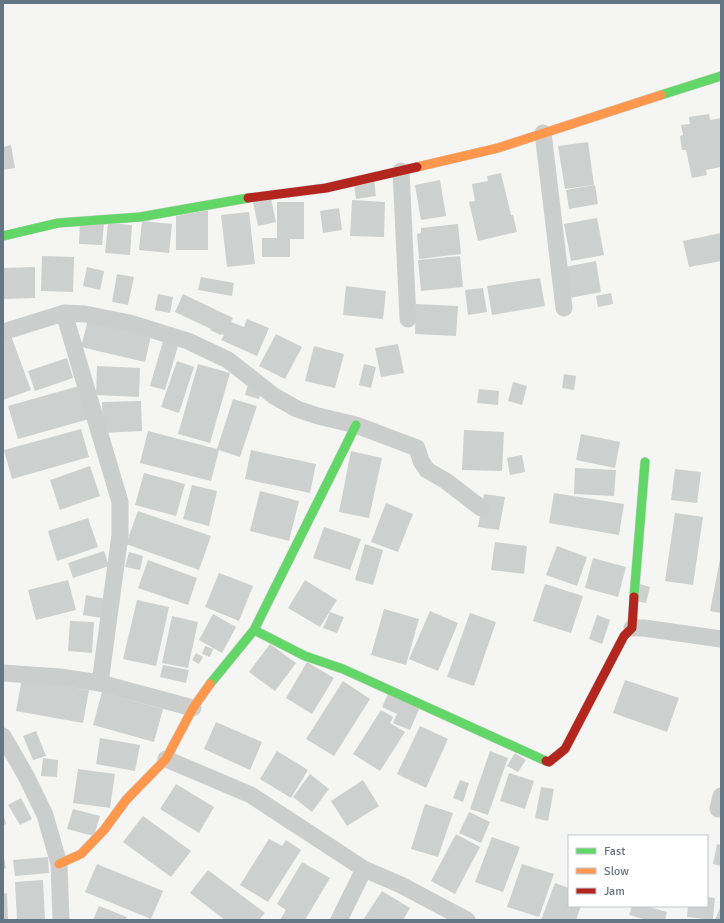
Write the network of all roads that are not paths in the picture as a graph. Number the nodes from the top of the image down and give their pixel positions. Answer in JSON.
{"nodes":[{"id":1,"x":721,"y":76,"type":"edge"},
{"id":2,"x":543,"y":133,"type":"junction"},
{"id":3,"x":401,"y":171,"type":"junction"},
{"id":4,"x":3,"y":236,"type":"edge"},
{"id":5,"x":564,"y":308,"type":"dead end"},
{"id":6,"x":64,"y":313,"type":"junction"},
{"id":7,"x":408,"y":319,"type":"dead end"},
{"id":8,"x":3,"y":332,"type":"edge"},
{"id":9,"x":356,"y":424,"type":"junction"},
{"id":10,"x":645,"y":462,"type":"dead end"},
{"id":11,"x":481,"y":508,"type":"dead end"},
{"id":12,"x":632,"y":628,"type":"junction"},
{"id":13,"x":254,"y":630,"type":"junction"},
{"id":14,"x":721,"y":639,"type":"edge"},
{"id":15,"x":3,"y":673,"type":"edge"},
{"id":16,"x":100,"y":684,"type":"junction"},
{"id":17,"x":193,"y":708,"type":"junction"},
{"id":18,"x":3,"y":736,"type":"edge"},
{"id":19,"x":166,"y":759,"type":"junction"},
{"id":20,"x":59,"y":864,"type":"junction"},
{"id":21,"x":364,"y":869,"type":"junction"},
{"id":22,"x":60,"y":920,"type":"edge"},
{"id":23,"x":339,"y":920,"type":"edge"},
{"id":24,"x":467,"y":920,"type":"edge"}],
"edges":[{"from":1,"to":2,"type":"street"},
{"from":2,"to":3,"type":"street"},
{"from":2,"to":5,"type":"street"},
{"from":3,"to":4,"type":"street"},
{"from":3,"to":7,"type":"street"},
{"from":6,"to":8,"type":"street"},
{"from":6,"to":9,"type":"street"},
{"from":6,"to":16,"type":"street"},
{"from":9,"to":11,"type":"street"},
{"from":9,"to":13,"type":"street"},
{"from":10,"to":12,"type":"street"},
{"from":12,"to":13,"type":"street"},
{"from":12,"to":14,"type":"street"},
{"from":13,"to":17,"type":"street"},
{"from":15,"to":16,"type":"street"},
{"from":16,"to":17,"type":"street"},
{"from":17,"to":19,"type":"street"},
{"from":18,"to":20,"type":"street"},
{"from":19,"to":20,"type":"street"},
{"from":19,"to":21,"type":"street"},
{"from":20,"to":22,"type":"street"},
{"from":21,"to":23,"type":"street"},
{"from":21,"to":24,"type":"street"}]}
